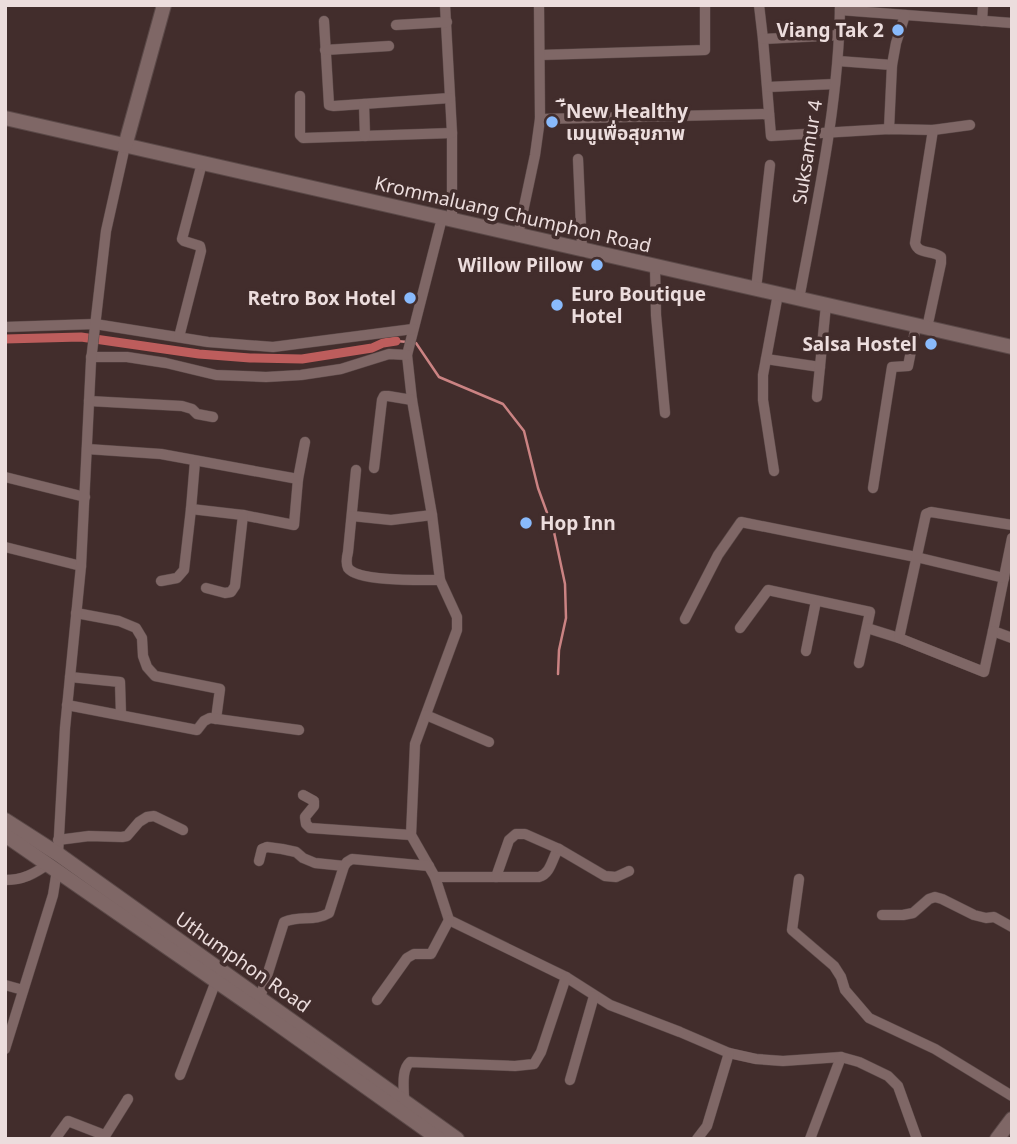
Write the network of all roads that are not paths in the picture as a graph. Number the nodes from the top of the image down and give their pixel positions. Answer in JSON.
{"nodes":[{"id":1,"x":164,"y":5,"type":"edge"},
{"id":2,"x":445,"y":5,"type":"edge"},
{"id":3,"x":539,"y":5,"type":"edge"},
{"id":4,"x":705,"y":5,"type":"edge"},
{"id":5,"x":759,"y":5,"type":"edge"},
{"id":6,"x":983,"y":5,"type":"edge"},
{"id":7,"x":840,"y":8,"type":"edge"},
{"id":8,"x":900,"y":11,"type":"edge"},
{"id":9,"x":324,"y":21,"type":"dead end"},
{"id":10,"x":982,"y":21,"type":"junction"},
{"id":11,"x":447,"y":22,"type":"junction"},
{"id":12,"x":1012,"y":23,"type":"edge"},
{"id":13,"x":396,"y":25,"type":"dead end"},
{"id":14,"x":841,"y":35,"type":"junction"},
{"id":15,"x":763,"y":39,"type":"junction"},
{"id":16,"x":389,"y":47,"type":"dead end"},
{"id":17,"x":326,"y":50,"type":"junction"},
{"id":18,"x":540,"y":55,"type":"junction"},
{"id":19,"x":838,"y":61,"type":"junction"},
{"id":20,"x":892,"y":65,"type":"junction"},
{"id":21,"x":835,"y":84,"type":"junction"},
{"id":22,"x":768,"y":87,"type":"junction"},
{"id":23,"x":300,"y":96,"type":"dead end"},
{"id":24,"x":450,"y":98,"type":"junction"},
{"id":25,"x":364,"y":104,"type":"junction"},
{"id":26,"x":769,"y":114,"type":"junction"},
{"id":27,"x":5,"y":118,"type":"edge"},
{"id":28,"x":540,"y":118,"type":"junction"},
{"id":29,"x":970,"y":125,"type":"dead end"},
{"id":30,"x":889,"y":129,"type":"junction"},
{"id":31,"x":933,"y":130,"type":"junction"},
{"id":32,"x":829,"y":132,"type":"junction"},
{"id":33,"x":452,"y":133,"type":"junction"},
{"id":34,"x":365,"y":136,"type":"junction"},
{"id":35,"x":125,"y":146,"type":"junction"},
{"id":36,"x":578,"y":159,"type":"dead end"},
{"id":37,"x":202,"y":163,"type":"junction"},
{"id":38,"x":770,"y":165,"type":"dead end"},
{"id":39,"x":447,"y":219,"type":"junction"},
{"id":40,"x":518,"y":235,"type":"junction"},
{"id":41,"x":582,"y":249,"type":"junction"},
{"id":42,"x":656,"y":266,"type":"junction"},
{"id":43,"x":755,"y":289,"type":"junction"},
{"id":44,"x":778,"y":294,"type":"junction"},
{"id":45,"x":799,"y":299,"type":"junction"},
{"id":46,"x":826,"y":305,"type":"junction"},
{"id":47,"x":95,"y":326,"type":"junction"},
{"id":48,"x":5,"y":327,"type":"edge"},
{"id":49,"x":922,"y":327,"type":"junction"},
{"id":50,"x":412,"y":331,"type":"junction"},
{"id":51,"x":180,"y":337,"type":"junction"},
{"id":52,"x":1012,"y":347,"type":"edge"},
{"id":53,"x":408,"y":353,"type":"junction"},
{"id":54,"x":91,"y":356,"type":"junction"},
{"id":55,"x":766,"y":359,"type":"junction"},
{"id":56,"x":820,"y":367,"type":"junction"},
{"id":57,"x":817,"y":397,"type":"dead end"},
{"id":58,"x":412,"y":400,"type":"junction"},
{"id":59,"x":89,"y":401,"type":"junction"},
{"id":60,"x":665,"y":413,"type":"dead end"},
{"id":61,"x":213,"y":417,"type":"dead end"},
{"id":62,"x":305,"y":442,"type":"dead end"},
{"id":63,"x":87,"y":449,"type":"junction"},
{"id":64,"x":195,"y":461,"type":"junction"},
{"id":65,"x":374,"y":468,"type":"dead end"},
{"id":66,"x":356,"y":470,"type":"dead end"},
{"id":67,"x":774,"y":471,"type":"dead end"},
{"id":68,"x":5,"y":477,"type":"edge"},
{"id":69,"x":298,"y":479,"type":"junction"},
{"id":70,"x":873,"y":488,"type":"dead end"},
{"id":71,"x":85,"y":498,"type":"junction"},
{"id":72,"x":191,"y":509,"type":"junction"},
{"id":73,"x":243,"y":515,"type":"junction"},
{"id":74,"x":432,"y":515,"type":"junction"},
{"id":75,"x":352,"y":516,"type":"junction"},
{"id":76,"x":1012,"y":525,"type":"edge"},
{"id":77,"x":1012,"y":538,"type":"edge"},
{"id":78,"x":5,"y":547,"type":"edge"},
{"id":79,"x":916,"y":557,"type":"junction"},
{"id":80,"x":81,"y":566,"type":"junction"},
{"id":81,"x":1004,"y":578,"type":"junction"},
{"id":82,"x":440,"y":580,"type":"junction"},
{"id":83,"x":161,"y":581,"type":"dead end"},
{"id":84,"x":206,"y":588,"type":"dead end"},
{"id":85,"x":816,"y":601,"type":"junction"},
{"id":86,"x":76,"y":613,"type":"junction"},
{"id":87,"x":685,"y":619,"type":"dead end"},
{"id":88,"x":740,"y":628,"type":"dead end"},
{"id":89,"x":867,"y":628,"type":"junction"},
{"id":90,"x":993,"y":631,"type":"junction"},
{"id":91,"x":899,"y":638,"type":"junction"},
{"id":92,"x":1012,"y":638,"type":"edge"},
{"id":93,"x":806,"y":651,"type":"dead end"},
{"id":94,"x":859,"y":663,"type":"dead end"},
{"id":95,"x":70,"y":677,"type":"junction"},
{"id":96,"x":67,"y":705,"type":"junction"},
{"id":97,"x":121,"y":715,"type":"junction"},
{"id":98,"x":426,"y":715,"type":"junction"},
{"id":99,"x":216,"y":719,"type":"junction"},
{"id":100,"x":299,"y":730,"type":"dead end"},
{"id":101,"x":489,"y":742,"type":"dead end"},
{"id":102,"x":303,"y":795,"type":"dead end"},
{"id":103,"x":5,"y":820,"type":"edge"},
{"id":104,"x":183,"y":830,"type":"dead end"},
{"id":105,"x":5,"y":835,"type":"edge"},
{"id":106,"x":411,"y":835,"type":"junction"},
{"id":107,"x":559,"y":849,"type":"junction"},
{"id":108,"x":55,"y":857,"type":"junction"},
{"id":109,"x":259,"y":861,"type":"dead end"},
{"id":110,"x":344,"y":866,"type":"junction"},
{"id":111,"x":429,"y":866,"type":"junction"},
{"id":112,"x":629,"y":871,"type":"dead end"},
{"id":113,"x":435,"y":877,"type":"junction"},
{"id":114,"x":496,"y":877,"type":"junction"},
{"id":115,"x":799,"y":879,"type":"dead end"},
{"id":116,"x":5,"y":880,"type":"edge"},
{"id":117,"x":882,"y":915,"type":"dead end"},
{"id":118,"x":449,"y":920,"type":"junction"},
{"id":119,"x":1012,"y":927,"type":"edge"},
{"id":120,"x":566,"y":977,"type":"junction"},
{"id":121,"x":216,"y":981,"type":"junction"},
{"id":122,"x":5,"y":985,"type":"edge"},
{"id":123,"x":23,"y":990,"type":"junction"},
{"id":124,"x":594,"y":996,"type":"junction"},
{"id":125,"x":260,"y":998,"type":"junction"},
{"id":126,"x":377,"y":1000,"type":"dead end"},
{"id":127,"x":5,"y":1049,"type":"edge"},
{"id":128,"x":729,"y":1053,"type":"junction"},
{"id":129,"x":841,"y":1057,"type":"junction"},
{"id":130,"x":180,"y":1075,"type":"dead end"},
{"id":131,"x":570,"y":1080,"type":"dead end"},
{"id":132,"x":1012,"y":1096,"type":"edge"},
{"id":133,"x":128,"y":1098,"type":"dead end"},
{"id":134,"x":404,"y":1101,"type":"junction"},
{"id":135,"x":1010,"y":1122,"type":"edge"},
{"id":136,"x":104,"y":1137,"type":"edge"},
{"id":137,"x":55,"y":1139,"type":"edge"},
{"id":138,"x":439,"y":1139,"type":"edge"},
{"id":139,"x":457,"y":1139,"type":"edge"},
{"id":140,"x":697,"y":1139,"type":"edge"},
{"id":141,"x":810,"y":1139,"type":"edge"},
{"id":142,"x":917,"y":1139,"type":"edge"},
{"id":143,"x":997,"y":1139,"type":"edge"}],
"edges":[{"from":1,"to":35,"type":"street"},
{"from":2,"to":11,"type":"street"},
{"from":3,"to":18,"type":"street"},
{"from":4,"to":18,"type":"street"},
{"from":5,"to":15,"type":"street"},
{"from":6,"to":10,"type":"street"},
{"from":7,"to":8,"type":"street"},
{"from":7,"to":14,"type":"street","name":"Suksamur 4"},
{"from":8,"to":10,"type":"street"},
{"from":8,"to":20,"type":"street"},
{"from":9,"to":17,"type":"street"},
{"from":10,"to":12,"type":"street"},
{"from":11,"to":13,"type":"street"},
{"from":11,"to":24,"type":"street"},
{"from":14,"to":15,"type":"street"},
{"from":14,"to":19,"type":"street","name":"Suksamur 4"},
{"from":15,"to":22,"type":"street"},
{"from":16,"to":17,"type":"street"},
{"from":17,"to":25,"type":"street"},
{"from":18,"to":28,"type":"street"},
{"from":19,"to":20,"type":"street"},
{"from":19,"to":21,"type":"street","name":"Suksamur 4"},
{"from":20,"to":30,"type":"street"},
{"from":21,"to":22,"type":"street"},
{"from":21,"to":32,"type":"street","name":"Suksamur 4"},
{"from":22,"to":26,"type":"street"},
{"from":23,"to":34,"type":"street"},
{"from":24,"to":25,"type":"street"},
{"from":24,"to":33,"type":"street"},
{"from":25,"to":34,"type":"street"},
{"from":26,"to":28,"type":"street"},
{"from":26,"to":32,"type":"street"},
{"from":27,"to":35,"type":"street","name":"Krommaluang Chumphon Road"},
{"from":28,"to":40,"type":"street"},
{"from":29,"to":31,"type":"street"},
{"from":30,"to":31,"type":"street"},
{"from":30,"to":32,"type":"street"},
{"from":31,"to":49,"type":"street"},
{"from":32,"to":45,"type":"street","name":"Suksamur 4"},
{"from":33,"to":34,"type":"street"},
{"from":33,"to":39,"type":"street"},
{"from":35,"to":37,"type":"street","name":"Krommaluang Chumphon Road"},
{"from":35,"to":47,"type":"street"},
{"from":36,"to":41,"type":"street"},
{"from":37,"to":39,"type":"street","name":"Krommaluang Chumphon Road"},
{"from":37,"to":51,"type":"street"},
{"from":38,"to":43,"type":"street"},
{"from":39,"to":40,"type":"street","name":"Krommaluang Chumphon Road"},
{"from":39,"to":50,"type":"street"},
{"from":40,"to":41,"type":"street","name":"Krommaluang Chumphon Road"},
{"from":41,"to":42,"type":"street","name":"Krommaluang Chumphon Road"},
{"from":42,"to":43,"type":"street","name":"Krommaluang Chumphon Road"},
{"from":42,"to":60,"type":"street"},
{"from":43,"to":44,"type":"street","name":"Krommaluang Chumphon Road"},
{"from":44,"to":45,"type":"street","name":"Krommaluang Chumphon Road"},
{"from":44,"to":55,"type":"street"},
{"from":45,"to":46,"type":"street","name":"Krommaluang Chumphon Road"},
{"from":46,"to":49,"type":"street","name":"Krommaluang Chumphon Road"},
{"from":46,"to":56,"type":"street"},
{"from":47,"to":48,"type":"street"},
{"from":47,"to":51,"type":"street"},
{"from":47,"to":54,"type":"street"},
{"from":49,"to":52,"type":"street","name":"Krommaluang Chumphon Road"},
{"from":49,"to":70,"type":"street"},
{"from":50,"to":51,"type":"street"},
{"from":50,"to":53,"type":"street"},
{"from":53,"to":54,"type":"street"},
{"from":53,"to":58,"type":"street"},
{"from":54,"to":59,"type":"street"},
{"from":55,"to":56,"type":"street"},
{"from":55,"to":67,"type":"street"},
{"from":56,"to":57,"type":"street"},
{"from":58,"to":65,"type":"street"},
{"from":58,"to":74,"type":"street"},
{"from":59,"to":61,"type":"street"},
{"from":59,"to":63,"type":"street"},
{"from":62,"to":69,"type":"street"},
{"from":63,"to":64,"type":"street"},
{"from":63,"to":71,"type":"street"},
{"from":64,"to":69,"type":"street"},
{"from":64,"to":72,"type":"street"},
{"from":66,"to":75,"type":"street"},
{"from":68,"to":71,"type":"street"},
{"from":69,"to":73,"type":"street"},
{"from":71,"to":80,"type":"street"},
{"from":72,"to":73,"type":"street"},
{"from":72,"to":83,"type":"street"},
{"from":73,"to":84,"type":"street"},
{"from":74,"to":75,"type":"street"},
{"from":74,"to":82,"type":"street"},
{"from":75,"to":82,"type":"street"},
{"from":76,"to":79,"type":"street"},
{"from":77,"to":81,"type":"street"},
{"from":78,"to":80,"type":"street"},
{"from":79,"to":81,"type":"street"},
{"from":79,"to":87,"type":"street"},
{"from":79,"to":91,"type":"street"},
{"from":80,"to":86,"type":"street"},
{"from":81,"to":90,"type":"street"},
{"from":82,"to":98,"type":"street"},
{"from":85,"to":88,"type":"street"},
{"from":85,"to":89,"type":"street"},
{"from":85,"to":93,"type":"street"},
{"from":86,"to":95,"type":"street"},
{"from":86,"to":99,"type":"street"},
{"from":89,"to":91,"type":"street"},
{"from":89,"to":94,"type":"street"},
{"from":90,"to":91,"type":"street"},
{"from":90,"to":92,"type":"street"},
{"from":95,"to":96,"type":"street"},
{"from":95,"to":97,"type":"street"},
{"from":96,"to":97,"type":"street"},
{"from":96,"to":108,"type":"street"},
{"from":97,"to":99,"type":"street"},
{"from":98,"to":101,"type":"street"},
{"from":98,"to":106,"type":"street"},
{"from":99,"to":100,"type":"street"},
{"from":102,"to":106,"type":"street"},
{"from":103,"to":108,"type":"street","name":"Uthumphon Road"},
{"from":104,"to":108,"type":"street"},
{"from":105,"to":108,"type":"street","name":"Uthumphon Road"},
{"from":106,"to":111,"type":"street"},
{"from":107,"to":112,"type":"street"},
{"from":107,"to":114,"type":"street"},
{"from":107,"to":114,"type":"street"},
{"from":108,"to":116,"type":"street"},
{"from":108,"to":121,"type":"street","name":"Uthumphon Road"},
{"from":108,"to":123,"type":"street"},
{"from":108,"to":125,"type":"street","name":"Uthumphon Road"},
{"from":109,"to":110,"type":"street"},
{"from":110,"to":111,"type":"street"},
{"from":110,"to":125,"type":"street"},
{"from":111,"to":113,"type":"street"},
{"from":113,"to":114,"type":"street"},
{"from":113,"to":118,"type":"street"},
{"from":115,"to":132,"type":"street"},
{"from":117,"to":119,"type":"street"},
{"from":118,"to":120,"type":"street"},
{"from":118,"to":126,"type":"street"},
{"from":120,"to":124,"type":"street"},
{"from":120,"to":134,"type":"street"},
{"from":121,"to":130,"type":"street"},
{"from":121,"to":138,"type":"street","name":"Uthumphon Road"},
{"from":122,"to":123,"type":"street"},
{"from":123,"to":127,"type":"street"},
{"from":124,"to":128,"type":"street"},
{"from":124,"to":131,"type":"street"},
{"from":125,"to":134,"type":"street","name":"Uthumphon Road"},
{"from":128,"to":129,"type":"street"},
{"from":128,"to":140,"type":"street"},
{"from":129,"to":141,"type":"street"},
{"from":129,"to":142,"type":"street"},
{"from":133,"to":136,"type":"street"},
{"from":134,"to":139,"type":"street","name":"Uthumphon Road"},
{"from":135,"to":143,"type":"street"},
{"from":136,"to":137,"type":"street"}]}
